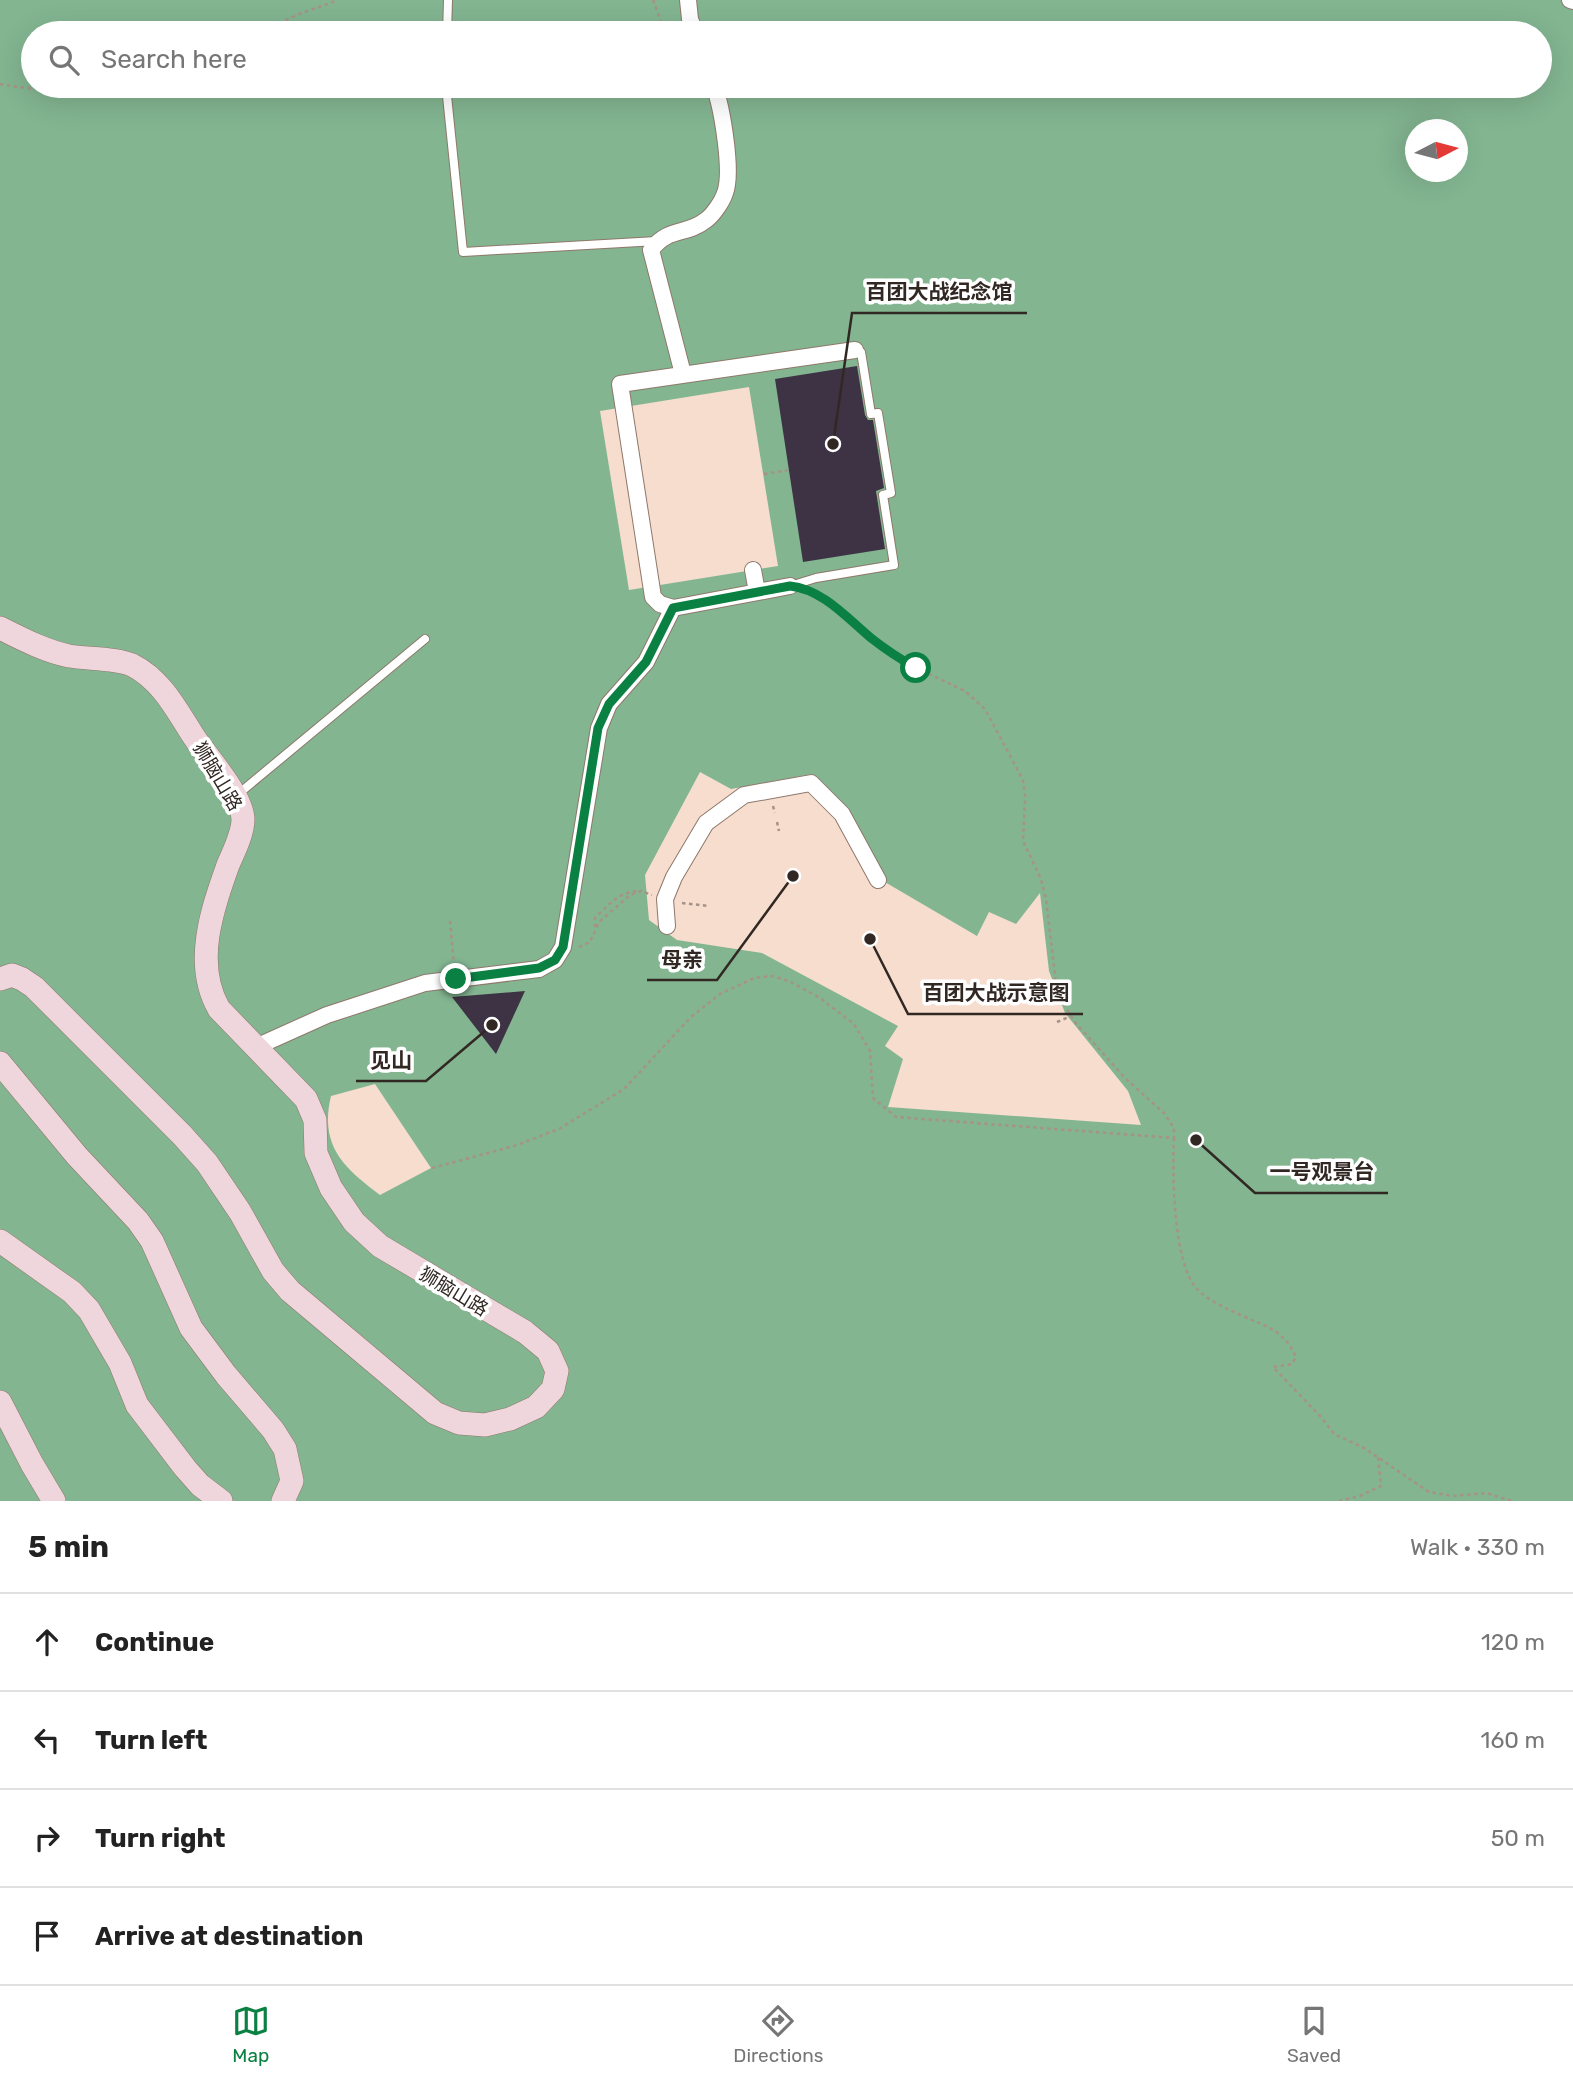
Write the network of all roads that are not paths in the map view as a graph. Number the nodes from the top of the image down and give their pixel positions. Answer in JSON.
{"nodes":[{"id":1,"x":449,"y":0,"type":"edge"},
{"id":2,"x":688,"y":0,"type":"edge"},
{"id":3,"x":448,"y":21,"type":"edge"},
{"id":4,"x":691,"y":21,"type":"edge"},
{"id":5,"x":447,"y":98,"type":"edge"},
{"id":6,"x":716,"y":98,"type":"edge"},
{"id":7,"x":658,"y":241,"type":"junction"},
{"id":8,"x":855,"y":349,"type":"joint"},
{"id":9,"x":683,"y":374,"type":"junction"},
{"id":10,"x":753,"y":570,"type":"dead end"},
{"id":11,"x":790,"y":586,"type":"joint"},
{"id":12,"x":757,"y":592,"type":"junction"},
{"id":13,"x":673,"y":608,"type":"junction"},
{"id":14,"x":0,"y":628,"type":"edge"},
{"id":15,"x":425,"y":639,"type":"dead end"},
{"id":16,"x":235,"y":797,"type":"junction"},
{"id":17,"x":878,"y":880,"type":"dead end"},
{"id":18,"x":667,"y":926,"type":"dead end"},
{"id":19,"x":0,"y":979,"type":"edge"},
{"id":20,"x":258,"y":1046,"type":"junction"},
{"id":21,"x":0,"y":1063,"type":"edge"},
{"id":22,"x":0,"y":1241,"type":"edge"},
{"id":23,"x":0,"y":1402,"type":"edge"},
{"id":24,"x":54,"y":1501,"type":"edge"},
{"id":25,"x":222,"y":1501,"type":"edge"},
{"id":26,"x":283,"y":1501,"type":"edge"}],
"edges":[{"from":1,"to":3,"type":"lane"},
{"from":2,"to":4,"type":"street"},
{"from":5,"to":7,"type":"lane"},
{"from":6,"to":7,"type":"street"},
{"from":7,"to":9,"type":"street"},
{"from":8,"to":9,"type":"street"},
{"from":8,"to":11,"type":"lane"},
{"from":9,"to":13,"type":"street"},
{"from":10,"to":12,"type":"street"},
{"from":11,"to":12,"type":"street"},
{"from":12,"to":13,"type":"street"},
{"from":13,"to":20,"type":"street"},
{"from":14,"to":16,"type":"street","name":"狮脑山路"},
{"from":15,"to":16,"type":"lane"},
{"from":16,"to":20,"type":"street","name":"狮脑山路"},
{"from":17,"to":18,"type":"street"},
{"from":19,"to":20,"type":"street","name":"狮脑山路"},
{"from":21,"to":26,"type":"street"},
{"from":22,"to":25,"type":"street"},
{"from":23,"to":24,"type":"street"}]}
